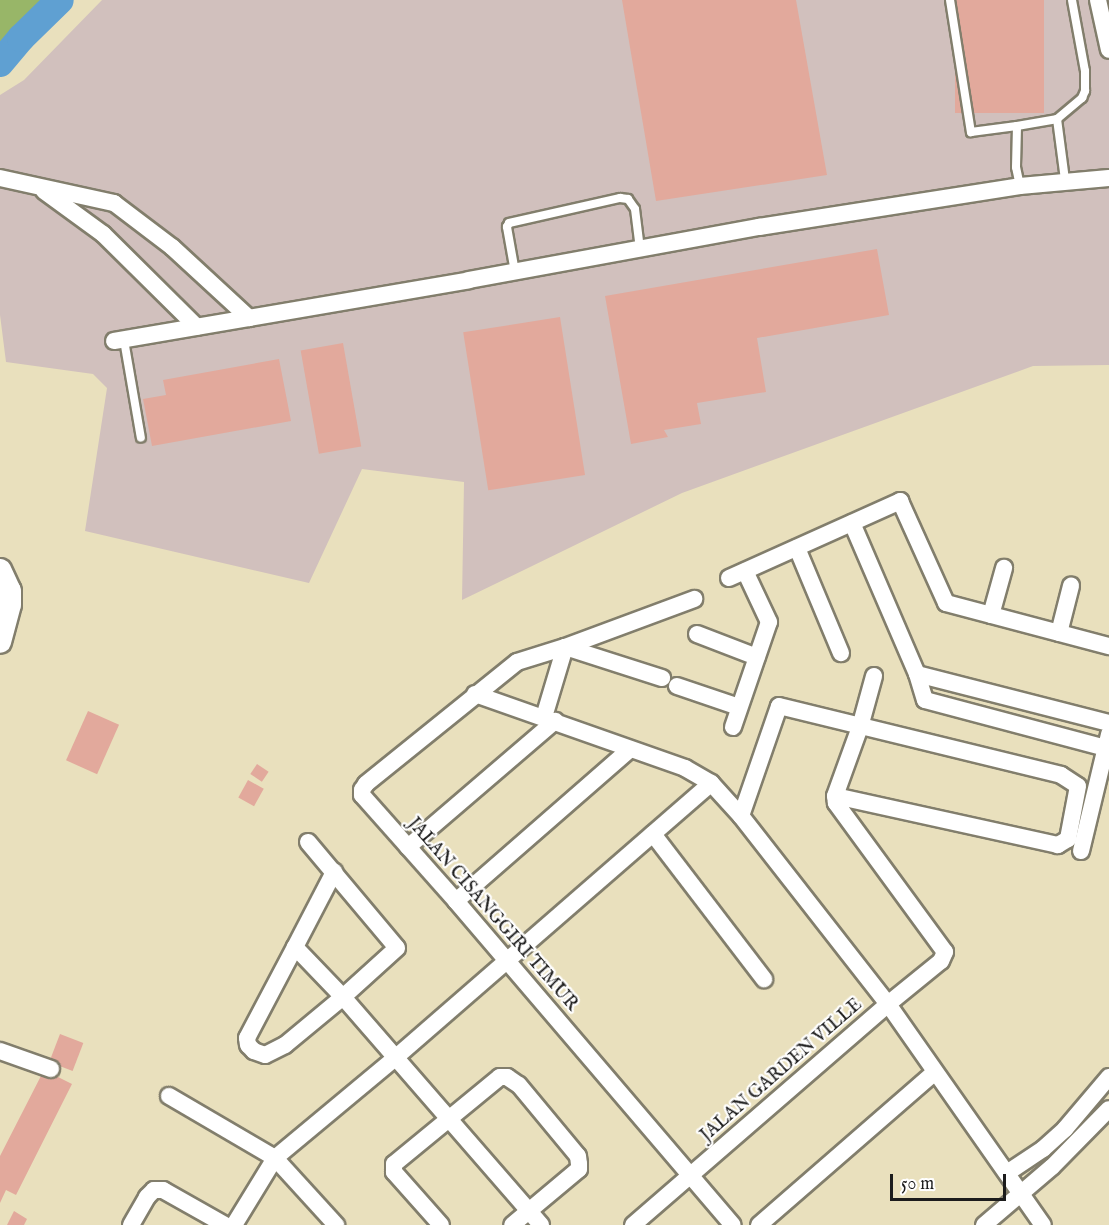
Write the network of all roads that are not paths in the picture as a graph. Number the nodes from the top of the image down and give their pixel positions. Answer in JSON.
{"nodes":[{"id":1,"x":950,"y":0,"type":"edge"},
{"id":2,"x":1072,"y":0,"type":"edge"},
{"id":3,"x":1098,"y":0,"type":"edge"},
{"id":4,"x":1109,"y":50,"type":"edge"},
{"id":5,"x":1057,"y":119,"type":"junction"},
{"id":6,"x":1017,"y":126,"type":"junction"},
{"id":7,"x":0,"y":178,"type":"edge"},
{"id":8,"x":1109,"y":178,"type":"edge"},
{"id":9,"x":1065,"y":180,"type":"junction"},
{"id":10,"x":1020,"y":186,"type":"junction"},
{"id":11,"x":38,"y":187,"type":"junction"},
{"id":12,"x":640,"y":249,"type":"junction"},
{"id":13,"x":514,"y":272,"type":"junction"},
{"id":14,"x":249,"y":318,"type":"junction"},
{"id":15,"x":197,"y":327,"type":"junction"},
{"id":16,"x":119,"y":340,"type":"joint"},
{"id":17,"x":141,"y":438,"type":"dead end"},
{"id":18,"x":852,"y":523,"type":"junction"},
{"id":19,"x":797,"y":548,"type":"junction"},
{"id":20,"x":1004,"y":568,"type":"dead end"},
{"id":21,"x":0,"y":569,"type":"edge"},
{"id":22,"x":745,"y":571,"type":"junction"},
{"id":23,"x":729,"y":578,"type":"dead end"},
{"id":24,"x":1071,"y":586,"type":"dead end"},
{"id":25,"x":694,"y":599,"type":"dead end"},
{"id":26,"x":991,"y":615,"type":"junction"},
{"id":27,"x":1059,"y":633,"type":"junction"},
{"id":28,"x":697,"y":634,"type":"dead end"},
{"id":29,"x":0,"y":642,"type":"edge"},
{"id":30,"x":1109,"y":646,"type":"edge"},
{"id":31,"x":565,"y":647,"type":"junction"},
{"id":32,"x":841,"y":653,"type":"dead end"},
{"id":33,"x":757,"y":657,"type":"junction"},
{"id":34,"x":916,"y":674,"type":"junction"},
{"id":35,"x":874,"y":676,"type":"dead end"},
{"id":36,"x":475,"y":694,"type":"junction"},
{"id":37,"x":740,"y":708,"type":"junction"},
{"id":38,"x":550,"y":719,"type":"junction"},
{"id":39,"x":1109,"y":723,"type":"edge"},
{"id":40,"x":733,"y":727,"type":"dead end"},
{"id":41,"x":860,"y":727,"type":"junction"},
{"id":42,"x":1108,"y":744,"type":"edge"},
{"id":43,"x":630,"y":748,"type":"junction"},
{"id":44,"x":711,"y":783,"type":"junction"},
{"id":45,"x":835,"y":796,"type":"junction"},
{"id":46,"x":741,"y":816,"type":"junction"},
{"id":47,"x":653,"y":834,"type":"junction"},
{"id":48,"x":308,"y":842,"type":"dead end"},
{"id":49,"x":408,"y":847,"type":"junction"},
{"id":50,"x":1081,"y":851,"type":"dead end"},
{"id":51,"x":334,"y":872,"type":"junction"},
{"id":52,"x":456,"y":901,"type":"junction"},
{"id":53,"x":295,"y":947,"type":"junction"},
{"id":54,"x":506,"y":962,"type":"junction"},
{"id":55,"x":764,"y":979,"type":"dead end"},
{"id":56,"x":343,"y":997,"type":"junction"},
{"id":57,"x":888,"y":1004,"type":"junction"},
{"id":58,"x":0,"y":1051,"type":"edge"},
{"id":59,"x":395,"y":1058,"type":"junction"},
{"id":60,"x":51,"y":1070,"type":"dead end"},
{"id":61,"x":936,"y":1072,"type":"junction"},
{"id":62,"x":1109,"y":1077,"type":"edge"},
{"id":63,"x":169,"y":1096,"type":"dead end"},
{"id":64,"x":1109,"y":1109,"type":"edge"},
{"id":65,"x":448,"y":1118,"type":"junction"},
{"id":66,"x":275,"y":1158,"type":"junction"},
{"id":67,"x":1007,"y":1173,"type":"junction"},
{"id":68,"x":691,"y":1177,"type":"junction"},
{"id":69,"x":1022,"y":1194,"type":"junction"},
{"id":70,"x":530,"y":1211,"type":"junction"},
{"id":71,"x":131,"y":1225,"type":"edge"},
{"id":72,"x":225,"y":1225,"type":"edge"},
{"id":73,"x":234,"y":1225,"type":"edge"},
{"id":74,"x":336,"y":1225,"type":"edge"},
{"id":75,"x":441,"y":1225,"type":"edge"},
{"id":76,"x":512,"y":1225,"type":"edge"},
{"id":77,"x":541,"y":1225,"type":"edge"},
{"id":78,"x":633,"y":1225,"type":"edge"},
{"id":79,"x":733,"y":1225,"type":"edge"},
{"id":80,"x":759,"y":1225,"type":"edge"},
{"id":81,"x":984,"y":1225,"type":"edge"},
{"id":82,"x":1043,"y":1225,"type":"edge"}],
"edges":[{"from":1,"to":6,"type":"lane"},
{"from":2,"to":5,"type":"lane"},
{"from":3,"to":4,"type":"street"},
{"from":5,"to":6,"type":"lane"},
{"from":5,"to":9,"type":"lane"},
{"from":6,"to":10,"type":"lane"},
{"from":7,"to":11,"type":"street"},
{"from":8,"to":9,"type":"street"},
{"from":9,"to":10,"type":"street"},
{"from":10,"to":12,"type":"street"},
{"from":11,"to":14,"type":"street"},
{"from":11,"to":15,"type":"street"},
{"from":12,"to":13,"type":"street"},
{"from":12,"to":13,"type":"lane"},
{"from":13,"to":14,"type":"street"},
{"from":14,"to":15,"type":"street"},
{"from":15,"to":16,"type":"street"},
{"from":16,"to":17,"type":"lane"},
{"from":18,"to":19,"type":"street"},
{"from":18,"to":26,"type":"street"},
{"from":18,"to":34,"type":"street"},
{"from":19,"to":22,"type":"street"},
{"from":19,"to":32,"type":"street"},
{"from":20,"to":26,"type":"street"},
{"from":21,"to":29,"type":"street"},
{"from":22,"to":23,"type":"street"},
{"from":22,"to":33,"type":"street"},
{"from":24,"to":27,"type":"street"},
{"from":25,"to":31,"type":"street"},
{"from":26,"to":27,"type":"street"},
{"from":27,"to":30,"type":"street"},
{"from":28,"to":33,"type":"street"},
{"from":31,"to":36,"type":"street"},
{"from":31,"to":37,"type":"street"},
{"from":31,"to":38,"type":"street"},
{"from":33,"to":37,"type":"street"},
{"from":34,"to":39,"type":"street"},
{"from":34,"to":42,"type":"street"},
{"from":35,"to":41,"type":"street"},
{"from":36,"to":38,"type":"street"},
{"from":36,"to":49,"type":"street","name":"JALAN CISANGGIRI TIMUR"},
{"from":37,"to":40,"type":"street"},
{"from":38,"to":43,"type":"street"},
{"from":38,"to":49,"type":"street"},
{"from":41,"to":45,"type":"street"},
{"from":41,"to":45,"type":"street"},
{"from":41,"to":46,"type":"street"},
{"from":42,"to":50,"type":"street"},
{"from":43,"to":44,"type":"street"},
{"from":43,"to":52,"type":"street"},
{"from":44,"to":46,"type":"street"},
{"from":44,"to":47,"type":"street"},
{"from":45,"to":57,"type":"street"},
{"from":46,"to":57,"type":"street"},
{"from":47,"to":54,"type":"street"},
{"from":47,"to":55,"type":"street"},
{"from":48,"to":51,"type":"street"},
{"from":49,"to":52,"type":"street","name":"JALAN CISANGGIRI TIMUR"},
{"from":51,"to":53,"type":"street"},
{"from":51,"to":56,"type":"street"},
{"from":52,"to":54,"type":"street","name":"JALAN CISANGGIRI TIMUR"},
{"from":53,"to":56,"type":"street"},
{"from":53,"to":56,"type":"street"},
{"from":54,"to":59,"type":"street"},
{"from":54,"to":68,"type":"street","name":"JALAN CISANGGIRI TIMUR"},
{"from":56,"to":59,"type":"street"},
{"from":57,"to":61,"type":"street","name":"JALAN GARDEN VILLE"},
{"from":57,"to":68,"type":"street","name":"JALAN GARDEN VILLE"},
{"from":58,"to":60,"type":"street"},
{"from":59,"to":65,"type":"street"},
{"from":59,"to":66,"type":"street"},
{"from":61,"to":67,"type":"street","name":"JALAN GARDEN VILLE"},
{"from":61,"to":80,"type":"street"},
{"from":62,"to":67,"type":"street"},
{"from":63,"to":66,"type":"street"},
{"from":64,"to":69,"type":"street"},
{"from":65,"to":70,"type":"street"},
{"from":65,"to":70,"type":"street"},
{"from":65,"to":75,"type":"street"},
{"from":66,"to":73,"type":"street"},
{"from":66,"to":74,"type":"street"},
{"from":67,"to":69,"type":"street","name":"JALAN GARDEN VILLE"},
{"from":68,"to":78,"type":"street","name":"JALAN GARDEN VILLE"},
{"from":68,"to":79,"type":"street","name":"JALAN CISANGGIRI TIMUR"},
{"from":69,"to":81,"type":"street"},
{"from":69,"to":82,"type":"street","name":"JALAN GARDEN VILLE"},
{"from":70,"to":76,"type":"street"},
{"from":70,"to":77,"type":"street"},
{"from":71,"to":72,"type":"street"}]}
